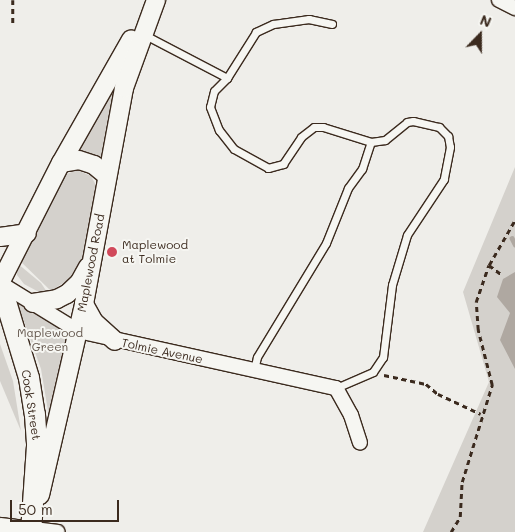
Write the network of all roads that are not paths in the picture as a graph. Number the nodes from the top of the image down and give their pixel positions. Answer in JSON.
{"nodes":[{"id":1,"x":155,"y":0,"type":"edge"},
{"id":2,"x":499,"y":0,"type":"edge"},
{"id":3,"x":515,"y":8,"type":"edge"},
{"id":4,"x":332,"y":24,"type":"dead end"},
{"id":5,"x":142,"y":34,"type":"junction"},
{"id":6,"x":227,"y":78,"type":"junction"},
{"id":7,"x":371,"y":142,"type":"junction"},
{"id":8,"x":61,"y":163,"type":"junction"},
{"id":9,"x":107,"y":176,"type":"junction"},
{"id":10,"x":27,"y":234,"type":"junction"},
{"id":11,"x":0,"y":237,"type":"edge"},
{"id":12,"x":92,"y":260,"type":"junction"},
{"id":13,"x":0,"y":283,"type":"edge"},
{"id":14,"x":33,"y":303,"type":"junction"},
{"id":15,"x":84,"y":304,"type":"junction"},
{"id":16,"x":78,"y":332,"type":"junction"},
{"id":17,"x":115,"y":341,"type":"junction"},
{"id":18,"x":254,"y":370,"type":"junction"},
{"id":19,"x":336,"y":388,"type":"junction"},
{"id":20,"x":360,"y":443,"type":"dead end"},
{"id":21,"x":0,"y":525,"type":"edge"},
{"id":22,"x":31,"y":531,"type":"edge"},
{"id":23,"x":58,"y":532,"type":"edge"}],
"edges":[{"from":1,"to":5,"type":"street","name":"Maplewood Road"},
{"from":1,"to":8,"type":"street","name":"Maplewood Road"},
{"from":2,"to":3,"type":"street"},
{"from":4,"to":6,"type":"lane"},
{"from":5,"to":6,"type":"lane"},
{"from":5,"to":9,"type":"street","name":"Maplewood Road"},
{"from":6,"to":7,"type":"lane"},
{"from":7,"to":18,"type":"lane"},
{"from":7,"to":19,"type":"lane"},
{"from":8,"to":9,"type":"street"},
{"from":8,"to":10,"type":"street","name":"Maplewood Road"},
{"from":9,"to":12,"type":"street","name":"Maplewood Road"},
{"from":10,"to":11,"type":"street"},
{"from":10,"to":13,"type":"street","name":"Maplewood Road"},
{"from":12,"to":14,"type":"street"},
{"from":12,"to":15,"type":"street","name":"Maplewood Road"},
{"from":13,"to":14,"type":"street","name":"Tolmie Avenue"},
{"from":13,"to":22,"type":"main road","name":"Cook Street"},
{"from":14,"to":16,"type":"street","name":"Tolmie Avenue"},
{"from":15,"to":16,"type":"street","name":"Maplewood Road"},
{"from":15,"to":17,"type":"street"},
{"from":16,"to":17,"type":"street","name":"Tolmie Avenue"},
{"from":16,"to":22,"type":"street","name":"Maplewood Road"},
{"from":17,"to":18,"type":"street","name":"Tolmie Avenue"},
{"from":18,"to":19,"type":"street","name":"Tolmie Avenue"},
{"from":19,"to":20,"type":"street"},
{"from":21,"to":22,"type":"street"},
{"from":22,"to":23,"type":"street"}]}
